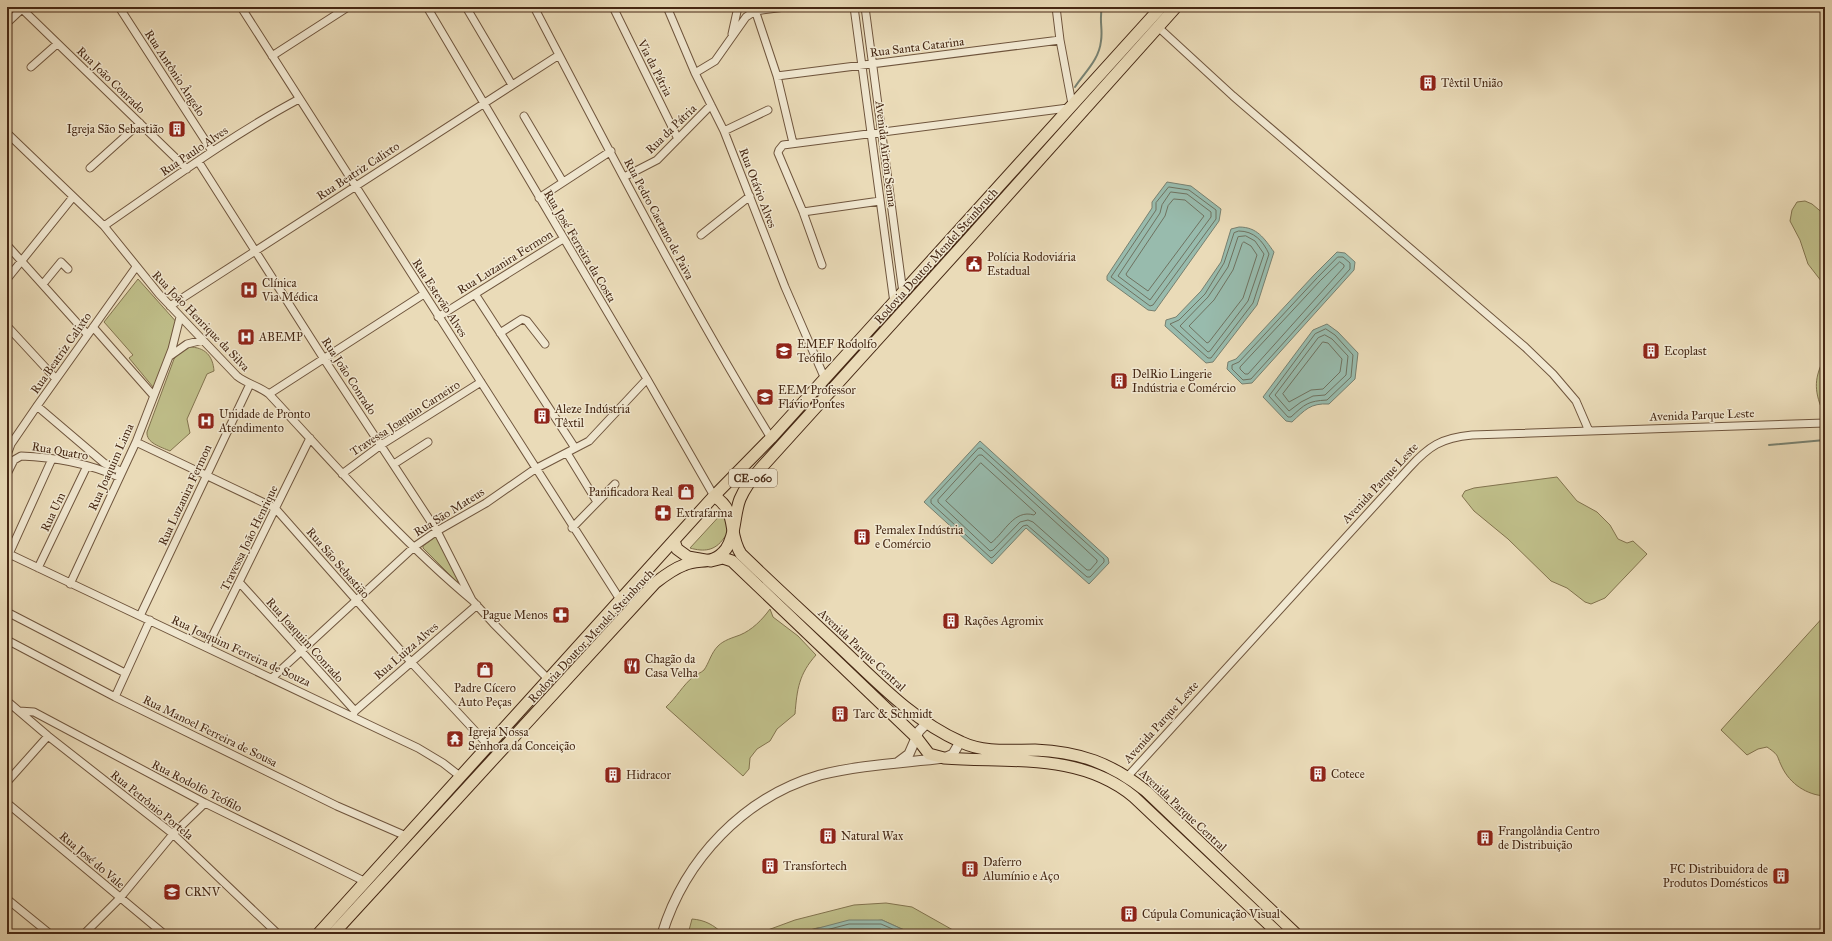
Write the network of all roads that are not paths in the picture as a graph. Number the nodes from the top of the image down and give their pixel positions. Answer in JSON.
{"nodes":[{"id":1,"x":119,"y":7,"type":"edge"},
{"id":2,"x":241,"y":7,"type":"edge"},
{"id":3,"x":348,"y":7,"type":"edge"},
{"id":4,"x":427,"y":7,"type":"edge"},
{"id":5,"x":466,"y":7,"type":"edge"},
{"id":6,"x":534,"y":7,"type":"edge"},
{"id":7,"x":613,"y":7,"type":"edge"},
{"id":8,"x":667,"y":7,"type":"edge"},
{"id":9,"x":738,"y":7,"type":"edge"},
{"id":10,"x":784,"y":7,"type":"edge"},
{"id":11,"x":854,"y":7,"type":"edge"},
{"id":12,"x":865,"y":7,"type":"edge"},
{"id":13,"x":1056,"y":7,"type":"edge"},
{"id":14,"x":1161,"y":7,"type":"edge"},
{"id":15,"x":1176,"y":7,"type":"edge"},
{"id":16,"x":22,"y":8,"type":"edge"},
{"id":17,"x":755,"y":9,"type":"edge"},
{"id":18,"x":7,"y":23,"type":"edge"},
{"id":19,"x":1158,"y":27,"type":"junction"},
{"id":20,"x":732,"y":34,"type":"junction"},
{"id":21,"x":1060,"y":40,"type":"junction"},
{"id":22,"x":57,"y":44,"type":"junction"},
{"id":23,"x":559,"y":55,"type":"junction"},
{"id":24,"x":272,"y":56,"type":"junction"},
{"id":25,"x":872,"y":63,"type":"junction"},
{"id":26,"x":863,"y":64,"type":"junction"},
{"id":27,"x":31,"y":67,"type":"dead end"},
{"id":28,"x":696,"y":73,"type":"junction"},
{"id":29,"x":777,"y":76,"type":"junction"},
{"id":30,"x":512,"y":85,"type":"junction"},
{"id":31,"x":298,"y":99,"type":"junction"},
{"id":32,"x":484,"y":104,"type":"junction"},
{"id":33,"x":711,"y":105,"type":"junction"},
{"id":34,"x":1070,"y":106,"type":"junction"},
{"id":35,"x":768,"y":110,"type":"dead end"},
{"id":36,"x":524,"y":116,"type":"dead end"},
{"id":37,"x":140,"y":123,"type":"junction"},
{"id":38,"x":724,"y":131,"type":"junction"},
{"id":39,"x":881,"y":132,"type":"junction"},
{"id":40,"x":7,"y":133,"type":"edge"},
{"id":41,"x":872,"y":134,"type":"junction"},
{"id":42,"x":678,"y":139,"type":"junction"},
{"id":43,"x":793,"y":143,"type":"junction"},
{"id":44,"x":212,"y":151,"type":"junction"},
{"id":45,"x":611,"y":151,"type":"junction"},
{"id":46,"x":198,"y":161,"type":"junction"},
{"id":47,"x":90,"y":168,"type":"dead end"},
{"id":48,"x":187,"y":169,"type":"junction"},
{"id":49,"x":624,"y":177,"type":"junction"},
{"id":50,"x":563,"y":182,"type":"junction"},
{"id":51,"x":355,"y":185,"type":"junction"},
{"id":52,"x":888,"y":186,"type":"junction"},
{"id":53,"x":879,"y":188,"type":"junction"},
{"id":54,"x":750,"y":196,"type":"junction"},
{"id":55,"x":73,"y":197,"type":"junction"},
{"id":56,"x":539,"y":198,"type":"junction"},
{"id":57,"x":880,"y":201,"type":"junction"},
{"id":58,"x":803,"y":212,"type":"junction"},
{"id":59,"x":104,"y":226,"type":"junction"},
{"id":60,"x":701,"y":235,"type":"dead end"},
{"id":61,"x":563,"y":239,"type":"junction"},
{"id":62,"x":7,"y":245,"type":"edge"},
{"id":63,"x":255,"y":251,"type":"junction"},
{"id":64,"x":21,"y":260,"type":"junction"},
{"id":65,"x":822,"y":265,"type":"dead end"},
{"id":66,"x":136,"y":267,"type":"junction"},
{"id":67,"x":68,"y":269,"type":"dead end"},
{"id":68,"x":7,"y":279,"type":"edge"},
{"id":69,"x":43,"y":284,"type":"junction"},
{"id":70,"x":903,"y":292,"type":"junction"},
{"id":71,"x":424,"y":294,"type":"junction"},
{"id":72,"x":475,"y":294,"type":"junction"},
{"id":73,"x":894,"y":303,"type":"junction"},
{"id":74,"x":170,"y":306,"type":"junction"},
{"id":75,"x":180,"y":317,"type":"junction"},
{"id":76,"x":438,"y":317,"type":"junction"},
{"id":77,"x":7,"y":326,"type":"edge"},
{"id":78,"x":93,"y":327,"type":"junction"},
{"id":79,"x":500,"y":333,"type":"junction"},
{"id":80,"x":87,"y":334,"type":"junction"},
{"id":81,"x":203,"y":340,"type":"junction"},
{"id":82,"x":545,"y":344,"type":"dead end"},
{"id":83,"x":168,"y":358,"type":"junction"},
{"id":84,"x":324,"y":358,"type":"junction"},
{"id":85,"x":56,"y":379,"type":"junction"},
{"id":86,"x":647,"y":379,"type":"junction"},
{"id":87,"x":825,"y":379,"type":"junction"},
{"id":88,"x":481,"y":382,"type":"junction"},
{"id":89,"x":250,"y":384,"type":"junction"},
{"id":90,"x":269,"y":394,"type":"junction"},
{"id":91,"x":153,"y":395,"type":"junction"},
{"id":92,"x":37,"y":406,"type":"junction"},
{"id":93,"x":1825,"y":423,"type":"edge"},
{"id":94,"x":1589,"y":431,"type":"junction"},
{"id":95,"x":310,"y":438,"type":"junction"},
{"id":96,"x":771,"y":438,"type":"junction"},
{"id":97,"x":136,"y":442,"type":"junction"},
{"id":98,"x":428,"y":442,"type":"dead end"},
{"id":99,"x":381,"y":445,"type":"junction"},
{"id":100,"x":575,"y":448,"type":"junction"},
{"id":101,"x":567,"y":453,"type":"junction"},
{"id":102,"x":7,"y":455,"type":"edge"},
{"id":103,"x":52,"y":459,"type":"junction"},
{"id":104,"x":394,"y":464,"type":"junction"},
{"id":105,"x":87,"y":466,"type":"junction"},
{"id":106,"x":535,"y":469,"type":"junction"},
{"id":107,"x":7,"y":473,"type":"edge"},
{"id":108,"x":121,"y":474,"type":"junction"},
{"id":109,"x":342,"y":474,"type":"junction"},
{"id":110,"x":207,"y":475,"type":"junction"},
{"id":111,"x":614,"y":484,"type":"dead end"},
{"id":112,"x":714,"y":496,"type":"junction"},
{"id":113,"x":597,"y":502,"type":"junction"},
{"id":114,"x":275,"y":508,"type":"junction"},
{"id":115,"x":572,"y":528,"type":"junction"},
{"id":116,"x":437,"y":531,"type":"junction"},
{"id":117,"x":733,"y":531,"type":"junction"},
{"id":118,"x":674,"y":541,"type":"junction"},
{"id":119,"x":414,"y":547,"type":"junction"},
{"id":120,"x":8,"y":554,"type":"edge"},
{"id":121,"x":711,"y":562,"type":"junction"},
{"id":122,"x":38,"y":568,"type":"junction"},
{"id":123,"x":70,"y":584,"type":"junction"},
{"id":124,"x":240,"y":584,"type":"junction"},
{"id":125,"x":357,"y":601,"type":"junction"},
{"id":126,"x":475,"y":602,"type":"junction"},
{"id":127,"x":621,"y":602,"type":"junction"},
{"id":128,"x":7,"y":612,"type":"edge"},
{"id":129,"x":140,"y":616,"type":"junction"},
{"id":130,"x":150,"y":620,"type":"junction"},
{"id":131,"x":7,"y":640,"type":"edge"},
{"id":132,"x":207,"y":648,"type":"junction"},
{"id":133,"x":300,"y":650,"type":"junction"},
{"id":134,"x":410,"y":661,"type":"junction"},
{"id":135,"x":125,"y":672,"type":"junction"},
{"id":136,"x":272,"y":678,"type":"junction"},
{"id":137,"x":549,"y":680,"type":"junction"},
{"id":138,"x":115,"y":696,"type":"junction"},
{"id":139,"x":7,"y":701,"type":"edge"},
{"id":140,"x":18,"y":711,"type":"junction"},
{"id":141,"x":354,"y":714,"type":"junction"},
{"id":142,"x":927,"y":723,"type":"junction"},
{"id":143,"x":48,"y":736,"type":"junction"},
{"id":144,"x":916,"y":737,"type":"junction"},
{"id":145,"x":960,"y":742,"type":"junction"},
{"id":146,"x":489,"y":746,"type":"junction"},
{"id":147,"x":944,"y":758,"type":"junction"},
{"id":148,"x":894,"y":764,"type":"junction"},
{"id":149,"x":1128,"y":776,"type":"junction"},
{"id":150,"x":461,"y":777,"type":"junction"},
{"id":151,"x":7,"y":782,"type":"edge"},
{"id":152,"x":7,"y":803,"type":"edge"},
{"id":153,"x":205,"y":803,"type":"junction"},
{"id":154,"x":173,"y":834,"type":"junction"},
{"id":155,"x":406,"y":836,"type":"junction"},
{"id":156,"x":366,"y":882,"type":"junction"},
{"id":157,"x":120,"y":898,"type":"junction"},
{"id":158,"x":7,"y":899,"type":"edge"},
{"id":159,"x":50,"y":934,"type":"edge"},
{"id":160,"x":84,"y":934,"type":"edge"},
{"id":161,"x":164,"y":934,"type":"edge"},
{"id":162,"x":278,"y":934,"type":"edge"},
{"id":163,"x":318,"y":934,"type":"edge"},
{"id":164,"x":333,"y":934,"type":"edge"},
{"id":165,"x":662,"y":934,"type":"edge"},
{"id":166,"x":1279,"y":934,"type":"edge"},
{"id":167,"x":1296,"y":934,"type":"edge"}],
"edges":[{"from":1,"to":44,"type":"street","name":"Rua Antônio Ângelo"},
{"from":2,"to":24,"type":"street","name":"Rua Estevão Alves"},
{"from":3,"to":24,"type":"street"},
{"from":4,"to":32,"type":"street","name":"Rua José Ferreira da Costa"},
{"from":5,"to":30,"type":"street"},
{"from":6,"to":23,"type":"street","name":"Rua Pedro Caetano de Paiva"},
{"from":7,"to":42,"type":"street","name":"Via da Pátria"},
{"from":8,"to":28,"type":"street","name":"Rua Otávio Alves"},
{"from":9,"to":20,"type":"street"},
{"from":10,"to":17,"type":"street"},
{"from":11,"to":26,"type":"street","name":"Avenida Airton Senna"},
{"from":12,"to":25,"type":"street","name":"Avenida Airton Senna"},
{"from":13,"to":21,"type":"street"},
{"from":14,"to":34,"type":"main road","name":"Rodovia Doutor Mendel Steinbruch","number":"CE-060"},
{"from":15,"to":19,"type":"main road","name":"Rodovia Doutor Mendel Steinbruch","number":"CE-060"},
{"from":16,"to":18,"type":"street"},
{"from":16,"to":22,"type":"street","name":"Rua João Conrado"},
{"from":17,"to":20,"type":"street"},
{"from":17,"to":29,"type":"street"},
{"from":19,"to":94,"type":"street"},
{"from":19,"to":117,"type":"main road","name":"Rodovia Doutor Mendel Steinbruch","number":"CE-060"},
{"from":20,"to":28,"type":"street"},
{"from":21,"to":25,"type":"street","name":"Rua Santa Catarina"},
{"from":21,"to":34,"type":"street"},
{"from":22,"to":27,"type":"street"},
{"from":22,"to":37,"type":"street","name":"Rua João Conrado"},
{"from":23,"to":30,"type":"street","name":"Rua Beatriz Calixto"},
{"from":23,"to":45,"type":"street","name":"Rua Pedro Caetano de Paiva"},
{"from":24,"to":31,"type":"street","name":"Rua Estevão Alves"},
{"from":25,"to":26,"type":"street","name":"Rua Santa Catarina"},
{"from":25,"to":39,"type":"street","name":"Avenida Airton Senna"},
{"from":26,"to":29,"type":"street","name":"Rua Santa Catarina"},
{"from":26,"to":41,"type":"street","name":"Avenida Airton Senna"},
{"from":28,"to":33,"type":"street","name":"Rua Otávio Alves"},
{"from":29,"to":43,"type":"street"},
{"from":30,"to":32,"type":"street","name":"Rua Beatriz Calixto"},
{"from":31,"to":44,"type":"street","name":"Rua Paulo Alves"},
{"from":31,"to":51,"type":"street","name":"Rua Estevão Alves"},
{"from":32,"to":51,"type":"street","name":"Rua Beatriz Calixto"},
{"from":32,"to":56,"type":"street","name":"Rua José Ferreira da Costa"},
{"from":33,"to":38,"type":"street","name":"Rua Otávio Alves"},
{"from":33,"to":42,"type":"street","name":"Rua da Pátria"},
{"from":34,"to":39,"type":"street"},
{"from":34,"to":70,"type":"main road","name":"Rodovia Doutor Mendel Steinbruch","number":"CE-060"},
{"from":35,"to":38,"type":"street"},
{"from":36,"to":50,"type":"street"},
{"from":37,"to":47,"type":"street"},
{"from":37,"to":48,"type":"street","name":"Rua João Conrado"},
{"from":38,"to":54,"type":"street","name":"Rua Otávio Alves"},
{"from":39,"to":41,"type":"street"},
{"from":39,"to":52,"type":"street","name":"Avenida Airton Senna"},
{"from":40,"to":55,"type":"street","name":"Rua João Henrique da Silva"},
{"from":41,"to":43,"type":"street"},
{"from":41,"to":53,"type":"street","name":"Avenida Airton Senna"},
{"from":42,"to":49,"type":"street","name":"Rua da Pátria"},
{"from":43,"to":58,"type":"street"},
{"from":44,"to":46,"type":"street","name":"Rua Paulo Alves"},
{"from":45,"to":49,"type":"street","name":"Rua Pedro Caetano de Paiva"},
{"from":45,"to":50,"type":"street"},
{"from":46,"to":48,"type":"street","name":"Rua Paulo Alves"},
{"from":46,"to":63,"type":"street","name":"Rua João Conrado"},
{"from":48,"to":59,"type":"street","name":"Rua Paulo Alves"},
{"from":49,"to":96,"type":"street","name":"Rua Pedro Caetano de Paiva"},
{"from":50,"to":56,"type":"street"},
{"from":51,"to":63,"type":"street","name":"Rua Beatriz Calixto"},
{"from":51,"to":71,"type":"street","name":"Rua Estevão Alves"},
{"from":52,"to":53,"type":"street"},
{"from":52,"to":70,"type":"street","name":"Avenida Airton Senna"},
{"from":53,"to":57,"type":"street","name":"Avenida Airton Senna"},
{"from":54,"to":60,"type":"street"},
{"from":54,"to":87,"type":"street","name":"Rua Otávio Alves"},
{"from":55,"to":59,"type":"street","name":"Rua João Henrique da Silva"},
{"from":55,"to":64,"type":"street"},
{"from":56,"to":61,"type":"street","name":"Rua José Ferreira da Costa"},
{"from":57,"to":58,"type":"street"},
{"from":57,"to":73,"type":"street","name":"Avenida Airton Senna"},
{"from":58,"to":65,"type":"street"},
{"from":59,"to":66,"type":"street","name":"Rua João Henrique da Silva"},
{"from":61,"to":72,"type":"street","name":"Rua Luzanira Fermon"},
{"from":61,"to":86,"type":"street","name":"Rua José Ferreira da Costa"},
{"from":62,"to":64,"type":"street"},
{"from":63,"to":74,"type":"street","name":"Rua Beatriz Calixto"},
{"from":63,"to":84,"type":"street","name":"Rua João Conrado"},
{"from":64,"to":68,"type":"street"},
{"from":64,"to":69,"type":"street"},
{"from":66,"to":74,"type":"street","name":"Rua João Henrique da Silva"},
{"from":66,"to":78,"type":"street","name":"Rua Beatriz Calixto"},
{"from":67,"to":69,"type":"street"},
{"from":69,"to":80,"type":"street"},
{"from":70,"to":73,"type":"main road","name":"Rodovia Doutor Mendel Steinbruch","number":"CE-060"},
{"from":71,"to":76,"type":"street","name":"Rua Estevão Alves"},
{"from":71,"to":84,"type":"street"},
{"from":72,"to":76,"type":"street","name":"Rua Luzanira Fermon"},
{"from":72,"to":79,"type":"street"},
{"from":73,"to":87,"type":"main road","name":"Rodovia Doutor Mendel Steinbruch","number":"CE-060"},
{"from":74,"to":75,"type":"street","name":"Rua João Henrique da Silva"},
{"from":75,"to":81,"type":"street","name":"Rua João Henrique da Silva"},
{"from":75,"to":83,"type":"street","name":"Rua Joaquim Lima"},
{"from":76,"to":88,"type":"street","name":"Rua Estevão Alves"},
{"from":77,"to":85,"type":"street"},
{"from":78,"to":80,"type":"street","name":"Rua Beatriz Calixto"},
{"from":78,"to":91,"type":"street"},
{"from":79,"to":82,"type":"street"},
{"from":79,"to":100,"type":"street"},
{"from":80,"to":85,"type":"street","name":"Rua Beatriz Calixto"},
{"from":81,"to":83,"type":"street"},
{"from":81,"to":89,"type":"street","name":"Rua João Henrique da Silva"},
{"from":83,"to":91,"type":"street","name":"Rua Joaquim Lima"},
{"from":84,"to":90,"type":"street"},
{"from":84,"to":99,"type":"street","name":"Rua João Conrado"},
{"from":85,"to":92,"type":"street","name":"Rua Beatriz Calixto"},
{"from":86,"to":100,"type":"street","name":"Rua São Mateus"},
{"from":86,"to":112,"type":"street","name":"Rua José Ferreira da Costa"},
{"from":87,"to":96,"type":"main road","name":"Rodovia Doutor Mendel Steinbruch","number":"CE-060"},
{"from":88,"to":99,"type":"street","name":"Travessa Joaquin Carneiro"},
{"from":88,"to":106,"type":"street","name":"Rua Estevão Alves"},
{"from":89,"to":90,"type":"street","name":"Rua João Henrique da Silva"},
{"from":89,"to":110,"type":"street","name":"Rua Luzanira Fermon"},
{"from":90,"to":95,"type":"street","name":"Rua João Henrique da Silva"},
{"from":91,"to":97,"type":"street","name":"Rua Joaquim Lima"},
{"from":92,"to":102,"type":"street","name":"Rua Beatriz Calixto"},
{"from":92,"to":108,"type":"street"},
{"from":93,"to":94,"type":"street","name":"Avenida Parque Leste"},
{"from":94,"to":149,"type":"street","name":"Avenida Parque Leste"},
{"from":95,"to":109,"type":"street","name":"Rua João Henrique da Silva"},
{"from":95,"to":114,"type":"street","name":"Travessa João Henrique"},
{"from":96,"to":112,"type":"main road","name":"Rodovia Doutor Mendel Steinbruch","number":"CE-060"},
{"from":97,"to":108,"type":"street","name":"Rua Joaquim Lima"},
{"from":97,"to":110,"type":"street","name":"Rua São Sebastião"},
{"from":98,"to":104,"type":"street"},
{"from":99,"to":104,"type":"street","name":"Rua João Conrado"},
{"from":99,"to":109,"type":"street","name":"Travessa Joaquin Carneiro"},
{"from":100,"to":101,"type":"street","name":"Rua São Mateus"},
{"from":101,"to":106,"type":"street","name":"Rua São Mateus"},
{"from":101,"to":113,"type":"street"},
{"from":103,"to":105,"type":"street","name":"Rua Quatro"},
{"from":103,"to":107,"type":"street","name":"Rua Quatro"},
{"from":103,"to":120,"type":"street"},
{"from":104,"to":116,"type":"street","name":"Rua João Conrado"},
{"from":105,"to":108,"type":"street","name":"Rua Quatro"},
{"from":105,"to":122,"type":"street","name":"Rua Um"},
{"from":106,"to":115,"type":"street","name":"Rua Estevão Alves"},
{"from":106,"to":116,"type":"street","name":"Rua São Mateus"},
{"from":108,"to":123,"type":"street","name":"Rua Joaquim Lima"},
{"from":109,"to":119,"type":"street","name":"Rua João Henrique da Silva"},
{"from":110,"to":114,"type":"street","name":"Rua São Sebastião"},
{"from":110,"to":129,"type":"street","name":"Rua Luzanira Fermon"},
{"from":111,"to":113,"type":"street"},
{"from":112,"to":117,"type":"main road","name":"Avenida Parque Central"},
{"from":112,"to":118,"type":"main road","name":"Rodovia Doutor Mendel Steinbruch","number":"CE-060"},
{"from":113,"to":115,"type":"street"},
{"from":114,"to":124,"type":"street","name":"Travessa João Henrique"},
{"from":114,"to":125,"type":"street","name":"Rua São Sebastião"},
{"from":115,"to":127,"type":"street","name":"Rua Estevão Alves"},
{"from":116,"to":119,"type":"street","name":"Rua São Mateus"},
{"from":116,"to":126,"type":"street","name":"Rua João Conrado"},
{"from":117,"to":121,"type":"main road","name":"Rodovia Doutor Mendel Steinbruch","number":"CE-060"},
{"from":117,"to":142,"type":"main road","name":"Avenida Parque Central"},
{"from":118,"to":121,"type":"main road"},
{"from":118,"to":127,"type":"main road","name":"Rodovia Doutor Mendel Steinbruch","number":"CE-060"},
{"from":119,"to":125,"type":"street","name":"Rua São Mateus"},
{"from":119,"to":126,"type":"street","name":"Rua João Henrique da Silva"},
{"from":120,"to":122,"type":"street","name":"Rua Joaquim Ferreira de Souza"},
{"from":121,"to":144,"type":"main road","name":"Avenida Parque Central"},
{"from":121,"to":164,"type":"main road","name":"Rodovia Doutor Mendel Steinbruch"},
{"from":122,"to":123,"type":"street","name":"Rua Joaquim Ferreira de Souza"},
{"from":123,"to":129,"type":"street","name":"Rua Joaquim Ferreira de Souza"},
{"from":124,"to":132,"type":"street","name":"Travessa João Henrique"},
{"from":124,"to":133,"type":"street","name":"Rua Joaquim Conrado"},
{"from":125,"to":133,"type":"street","name":"Rua São Mateus"},
{"from":125,"to":134,"type":"street","name":"Rua São Sebastião"},
{"from":126,"to":134,"type":"street","name":"Rua Luiza Alves"},
{"from":126,"to":137,"type":"street","name":"Rua João Henrique da Silva"},
{"from":127,"to":137,"type":"main road","name":"Rodovia Doutor Mendel Steinbruch","number":"CE-060"},
{"from":128,"to":135,"type":"street"},
{"from":129,"to":130,"type":"street","name":"Rua Joaquim Ferreira de Souza"},
{"from":130,"to":132,"type":"street","name":"Rua Joaquim Ferreira de Souza"},
{"from":130,"to":135,"type":"street"},
{"from":131,"to":138,"type":"street","name":"Rua Manoel Ferreira de Sousa"},
{"from":132,"to":136,"type":"street","name":"Rua Joaquim Ferreira de Souza"},
{"from":133,"to":136,"type":"street","name":"Rua São Mateus"},
{"from":133,"to":141,"type":"street","name":"Rua Joaquim Conrado"},
{"from":134,"to":141,"type":"street","name":"Rua Luiza Alves"},
{"from":134,"to":146,"type":"street","name":"Rua São Sebastião"},
{"from":135,"to":138,"type":"street"},
{"from":136,"to":141,"type":"street","name":"Rua Joaquim Ferreira de Souza"},
{"from":137,"to":146,"type":"main road","name":"Rodovia Doutor Mendel Steinbruch","number":"CE-060"},
{"from":138,"to":155,"type":"street","name":"Rua Manoel Ferreira de Sousa"},
{"from":139,"to":140,"type":"street","name":"Rua Petrônio Portela"},
{"from":140,"to":143,"type":"street","name":"Rua Petrônio Portela"},
{"from":140,"to":153,"type":"street","name":"Rua Rodolfo Teófilo"},
{"from":141,"to":150,"type":"street","name":"Rua Joaquim Ferreira de Souza"},
{"from":142,"to":144,"type":"street"},
{"from":142,"to":145,"type":"main road","name":"Avenida Parque Central"},
{"from":143,"to":151,"type":"street"},
{"from":143,"to":154,"type":"street","name":"Rua Petrônio Portela"},
{"from":144,"to":147,"type":"main road","name":"Avenida Parque Central"},
{"from":144,"to":148,"type":"street"},
{"from":145,"to":147,"type":"street"},
{"from":145,"to":149,"type":"main road","name":"Avenida Parque Central"},
{"from":146,"to":150,"type":"main road","name":"Rodovia Doutor Mendel Steinbruch","number":"CE-060"},
{"from":147,"to":148,"type":"street"},
{"from":147,"to":166,"type":"main road","name":"Avenida Parque Central"},
{"from":148,"to":165,"type":"street"},
{"from":149,"to":167,"type":"main road","name":"Avenida Parque Central"},
{"from":150,"to":155,"type":"main road","name":"Rodovia Doutor Mendel Steinbruch","number":"CE-060"},
{"from":152,"to":157,"type":"street","name":"Rua José do Vale"},
{"from":153,"to":154,"type":"street"},
{"from":153,"to":156,"type":"street","name":"Rua Rodolfo Teófilo"},
{"from":154,"to":157,"type":"street"},
{"from":154,"to":162,"type":"street","name":"Rua Petrônio Portela"},
{"from":155,"to":156,"type":"main road","name":"Rodovia Doutor Mendel Steinbruch","number":"CE-060"},
{"from":156,"to":163,"type":"main road","name":"Rodovia Doutor Mendel Steinbruch","number":"CE-060"},
{"from":157,"to":160,"type":"street"},
{"from":157,"to":161,"type":"street","name":"Rua José do Vale"},
{"from":158,"to":159,"type":"street"}]}
